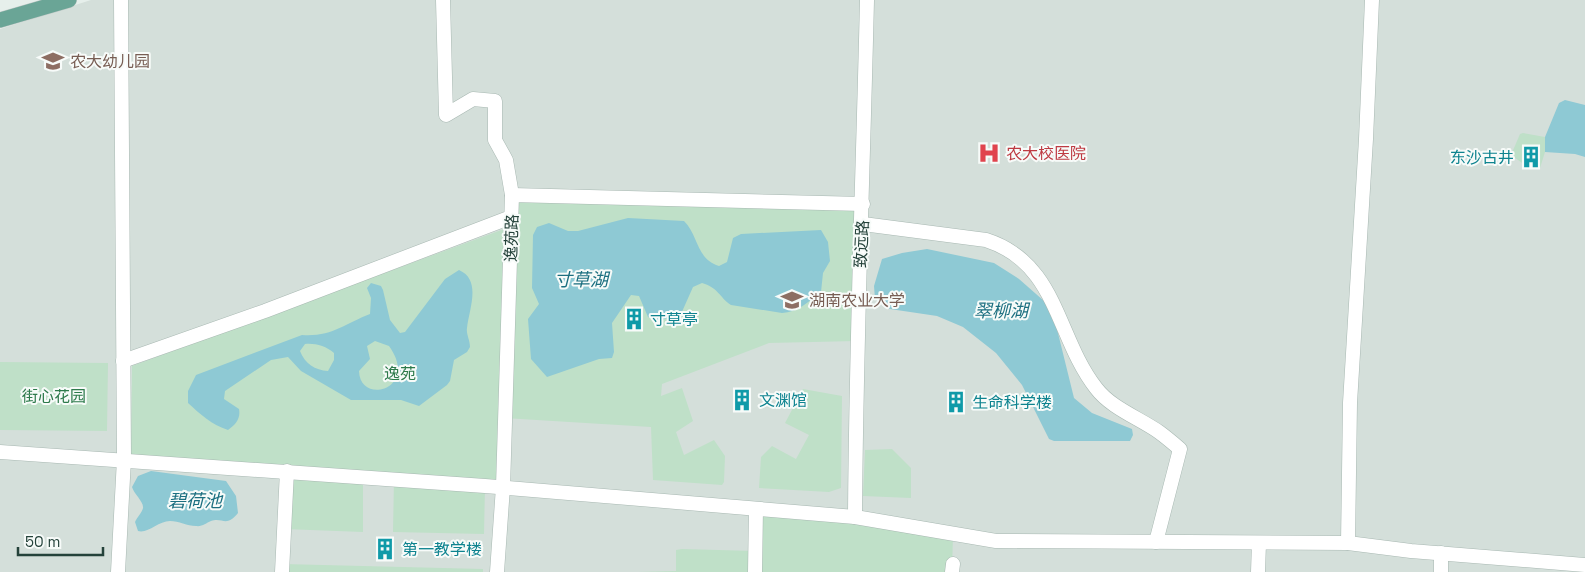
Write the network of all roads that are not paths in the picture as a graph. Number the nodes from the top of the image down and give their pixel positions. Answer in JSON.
{"nodes":[{"id":1,"x":69,"y":0,"type":"edge"},
{"id":2,"x":121,"y":0,"type":"edge"},
{"id":3,"x":443,"y":0,"type":"edge"},
{"id":4,"x":867,"y":0,"type":"edge"},
{"id":5,"x":1372,"y":0,"type":"edge"},
{"id":6,"x":0,"y":20,"type":"edge"},
{"id":7,"x":512,"y":195,"type":"junction"},
{"id":8,"x":862,"y":204,"type":"junction"},
{"id":9,"x":511,"y":217,"type":"junction"},
{"id":10,"x":862,"y":224,"type":"junction"},
{"id":11,"x":123,"y":361,"type":"junction"},
{"id":12,"x":0,"y":452,"type":"edge"},
{"id":13,"x":124,"y":459,"type":"junction"},
{"id":14,"x":288,"y":471,"type":"junction"},
{"id":15,"x":503,"y":487,"type":"junction"},
{"id":16,"x":756,"y":509,"type":"junction"},
{"id":17,"x":855,"y":517,"type":"junction"},
{"id":18,"x":1156,"y":542,"type":"junction"},
{"id":19,"x":1259,"y":543,"type":"junction"},
{"id":20,"x":1348,"y":543,"type":"junction"},
{"id":21,"x":1441,"y":553,"type":"junction"},
{"id":22,"x":1517,"y":559,"type":"junction"},
{"id":23,"x":1585,"y":564,"type":"edge"},
{"id":24,"x":118,"y":572,"type":"edge"},
{"id":25,"x":282,"y":572,"type":"edge"},
{"id":26,"x":497,"y":572,"type":"edge"},
{"id":27,"x":755,"y":572,"type":"edge"},
{"id":28,"x":1258,"y":572,"type":"edge"},
{"id":29,"x":1441,"y":572,"type":"edge"},
{"id":30,"x":1526,"y":572,"type":"edge"}],
"edges":[{"from":1,"to":6,"type":"main road"},
{"from":2,"to":11,"type":"street"},
{"from":3,"to":7,"type":"street"},
{"from":4,"to":8,"type":"street","name":"致远路"},
{"from":5,"to":20,"type":"street"},
{"from":7,"to":8,"type":"street","name":"逸苑路"},
{"from":7,"to":9,"type":"street","name":"逸苑路"},
{"from":8,"to":10,"type":"street","name":"致远路"},
{"from":9,"to":11,"type":"street"},
{"from":9,"to":15,"type":"street","name":"逸苑路"},
{"from":10,"to":17,"type":"street","name":"致远路"},
{"from":10,"to":18,"type":"street"},
{"from":11,"to":13,"type":"street"},
{"from":12,"to":13,"type":"street"},
{"from":13,"to":14,"type":"street"},
{"from":13,"to":24,"type":"street"},
{"from":14,"to":15,"type":"street"},
{"from":14,"to":25,"type":"street"},
{"from":15,"to":16,"type":"street"},
{"from":15,"to":26,"type":"street","name":"逸苑路"},
{"from":16,"to":17,"type":"street"},
{"from":16,"to":27,"type":"street"},
{"from":17,"to":18,"type":"street"},
{"from":18,"to":19,"type":"street"},
{"from":19,"to":20,"type":"street"},
{"from":19,"to":28,"type":"street"},
{"from":20,"to":21,"type":"street"},
{"from":21,"to":22,"type":"street"},
{"from":21,"to":29,"type":"street"},
{"from":22,"to":23,"type":"street"},
{"from":22,"to":30,"type":"street"}]}
